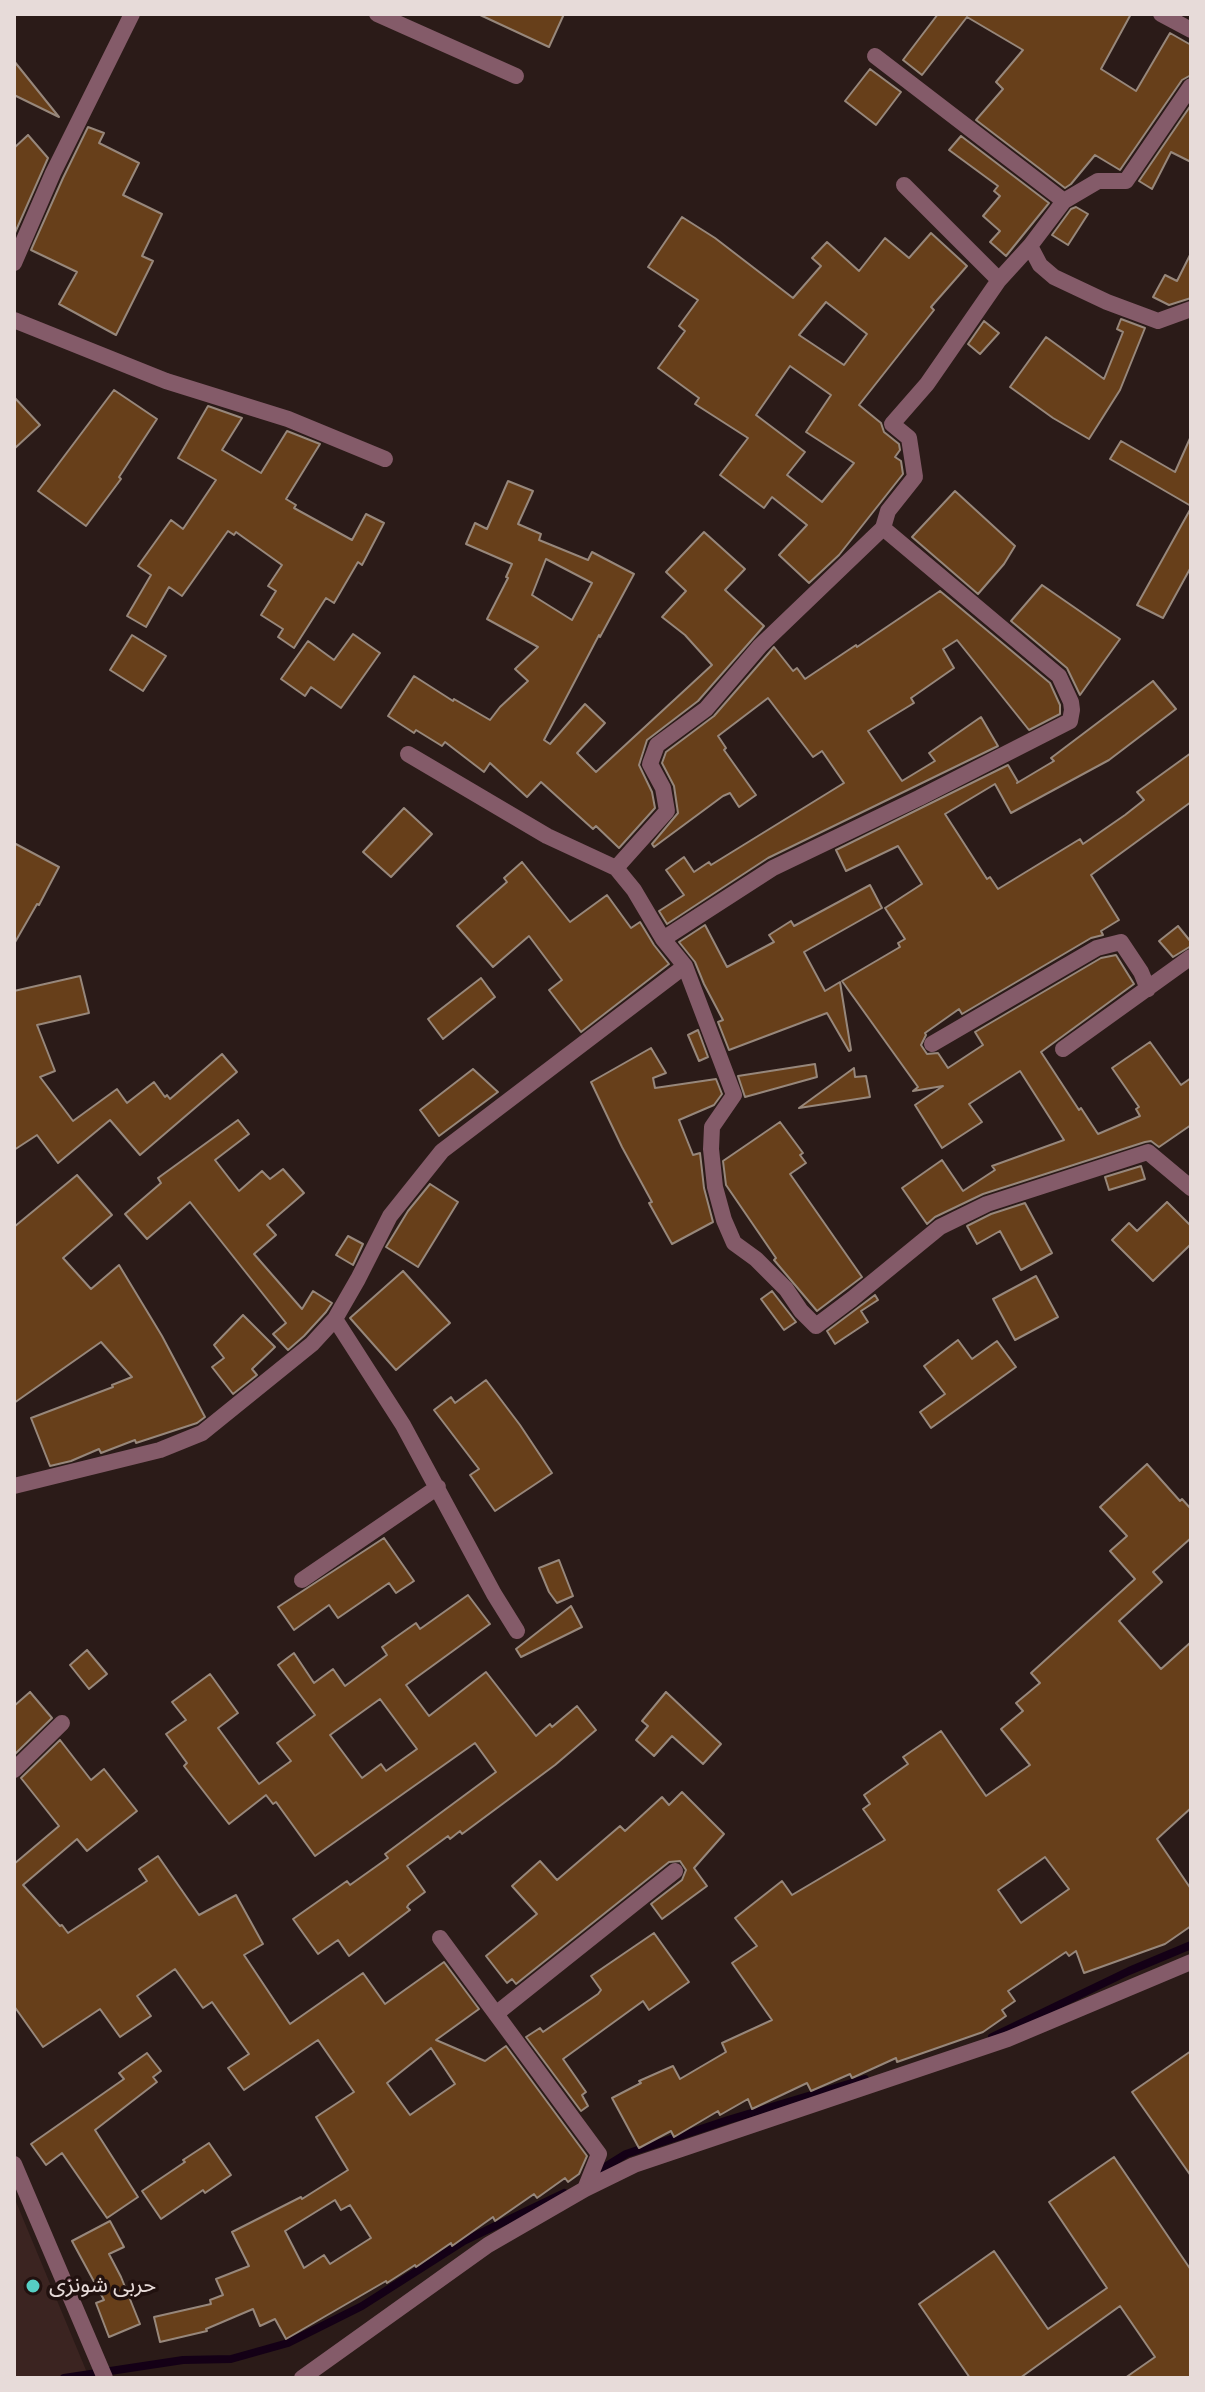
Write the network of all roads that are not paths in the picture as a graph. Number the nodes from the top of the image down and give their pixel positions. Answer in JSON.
{"nodes":[{"id":1,"x":132,"y":14,"type":"edge"},
{"id":2,"x":377,"y":14,"type":"edge"},
{"id":3,"x":1161,"y":14,"type":"edge"},
{"id":4,"x":1191,"y":30,"type":"edge"},
{"id":5,"x":875,"y":56,"type":"dead end"},
{"id":6,"x":516,"y":76,"type":"dead end"},
{"id":7,"x":1191,"y":86,"type":"edge"},
{"id":8,"x":904,"y":185,"type":"dead end"},
{"id":9,"x":1064,"y":201,"type":"junction"},
{"id":10,"x":1030,"y":246,"type":"junction"},
{"id":11,"x":14,"y":263,"type":"edge"},
{"id":12,"x":999,"y":280,"type":"junction"},
{"id":13,"x":1191,"y":309,"type":"edge"},
{"id":14,"x":14,"y":320,"type":"edge"},
{"id":15,"x":385,"y":459,"type":"dead end"},
{"id":16,"x":883,"y":528,"type":"junction"},
{"id":17,"x":408,"y":754,"type":"dead end"},
{"id":18,"x":616,"y":868,"type":"junction"},
{"id":19,"x":663,"y":939,"type":"junction"},
{"id":20,"x":1191,"y":957,"type":"edge"},
{"id":21,"x":685,"y":966,"type":"junction"},
{"id":22,"x":1148,"y":989,"type":"junction"},
{"id":23,"x":932,"y":1044,"type":"dead end"},
{"id":24,"x":1063,"y":1049,"type":"dead end"},
{"id":25,"x":1191,"y":1188,"type":"edge"},
{"id":26,"x":335,"y":1319,"type":"junction"},
{"id":27,"x":14,"y":1486,"type":"edge"},
{"id":28,"x":438,"y":1487,"type":"junction"},
{"id":29,"x":302,"y":1580,"type":"dead end"},
{"id":30,"x":517,"y":1631,"type":"dead end"},
{"id":31,"x":62,"y":1723,"type":"dead end"},
{"id":32,"x":14,"y":1770,"type":"edge"},
{"id":33,"x":675,"y":1871,"type":"dead end"},
{"id":34,"x":440,"y":1938,"type":"dead end"},
{"id":35,"x":1191,"y":1962,"type":"edge"},
{"id":36,"x":497,"y":2013,"type":"junction"},
{"id":37,"x":14,"y":2164,"type":"edge"},
{"id":38,"x":585,"y":2189,"type":"junction"},
{"id":39,"x":105,"y":2378,"type":"edge"},
{"id":40,"x":302,"y":2378,"type":"edge"}],
"edges":[{"from":1,"to":11,"type":"street"},
{"from":2,"to":6,"type":"street"},
{"from":3,"to":4,"type":"street"},
{"from":5,"to":9,"type":"street"},
{"from":7,"to":9,"type":"street"},
{"from":8,"to":12,"type":"street"},
{"from":9,"to":10,"type":"street"},
{"from":10,"to":12,"type":"street"},
{"from":10,"to":13,"type":"street"},
{"from":12,"to":16,"type":"street"},
{"from":14,"to":15,"type":"street"},
{"from":16,"to":18,"type":"street"},
{"from":16,"to":19,"type":"street"},
{"from":17,"to":18,"type":"street"},
{"from":18,"to":19,"type":"street"},
{"from":19,"to":21,"type":"street"},
{"from":20,"to":22,"type":"street"},
{"from":21,"to":25,"type":"street"},
{"from":21,"to":26,"type":"street"},
{"from":22,"to":23,"type":"street"},
{"from":22,"to":24,"type":"street"},
{"from":26,"to":27,"type":"street"},
{"from":26,"to":28,"type":"street"},
{"from":28,"to":29,"type":"street"},
{"from":28,"to":30,"type":"street"},
{"from":31,"to":32,"type":"street"},
{"from":33,"to":36,"type":"street"},
{"from":34,"to":36,"type":"street"},
{"from":35,"to":38,"type":"street"},
{"from":36,"to":38,"type":"street"},
{"from":37,"to":39,"type":"street"},
{"from":38,"to":40,"type":"street"}]}
